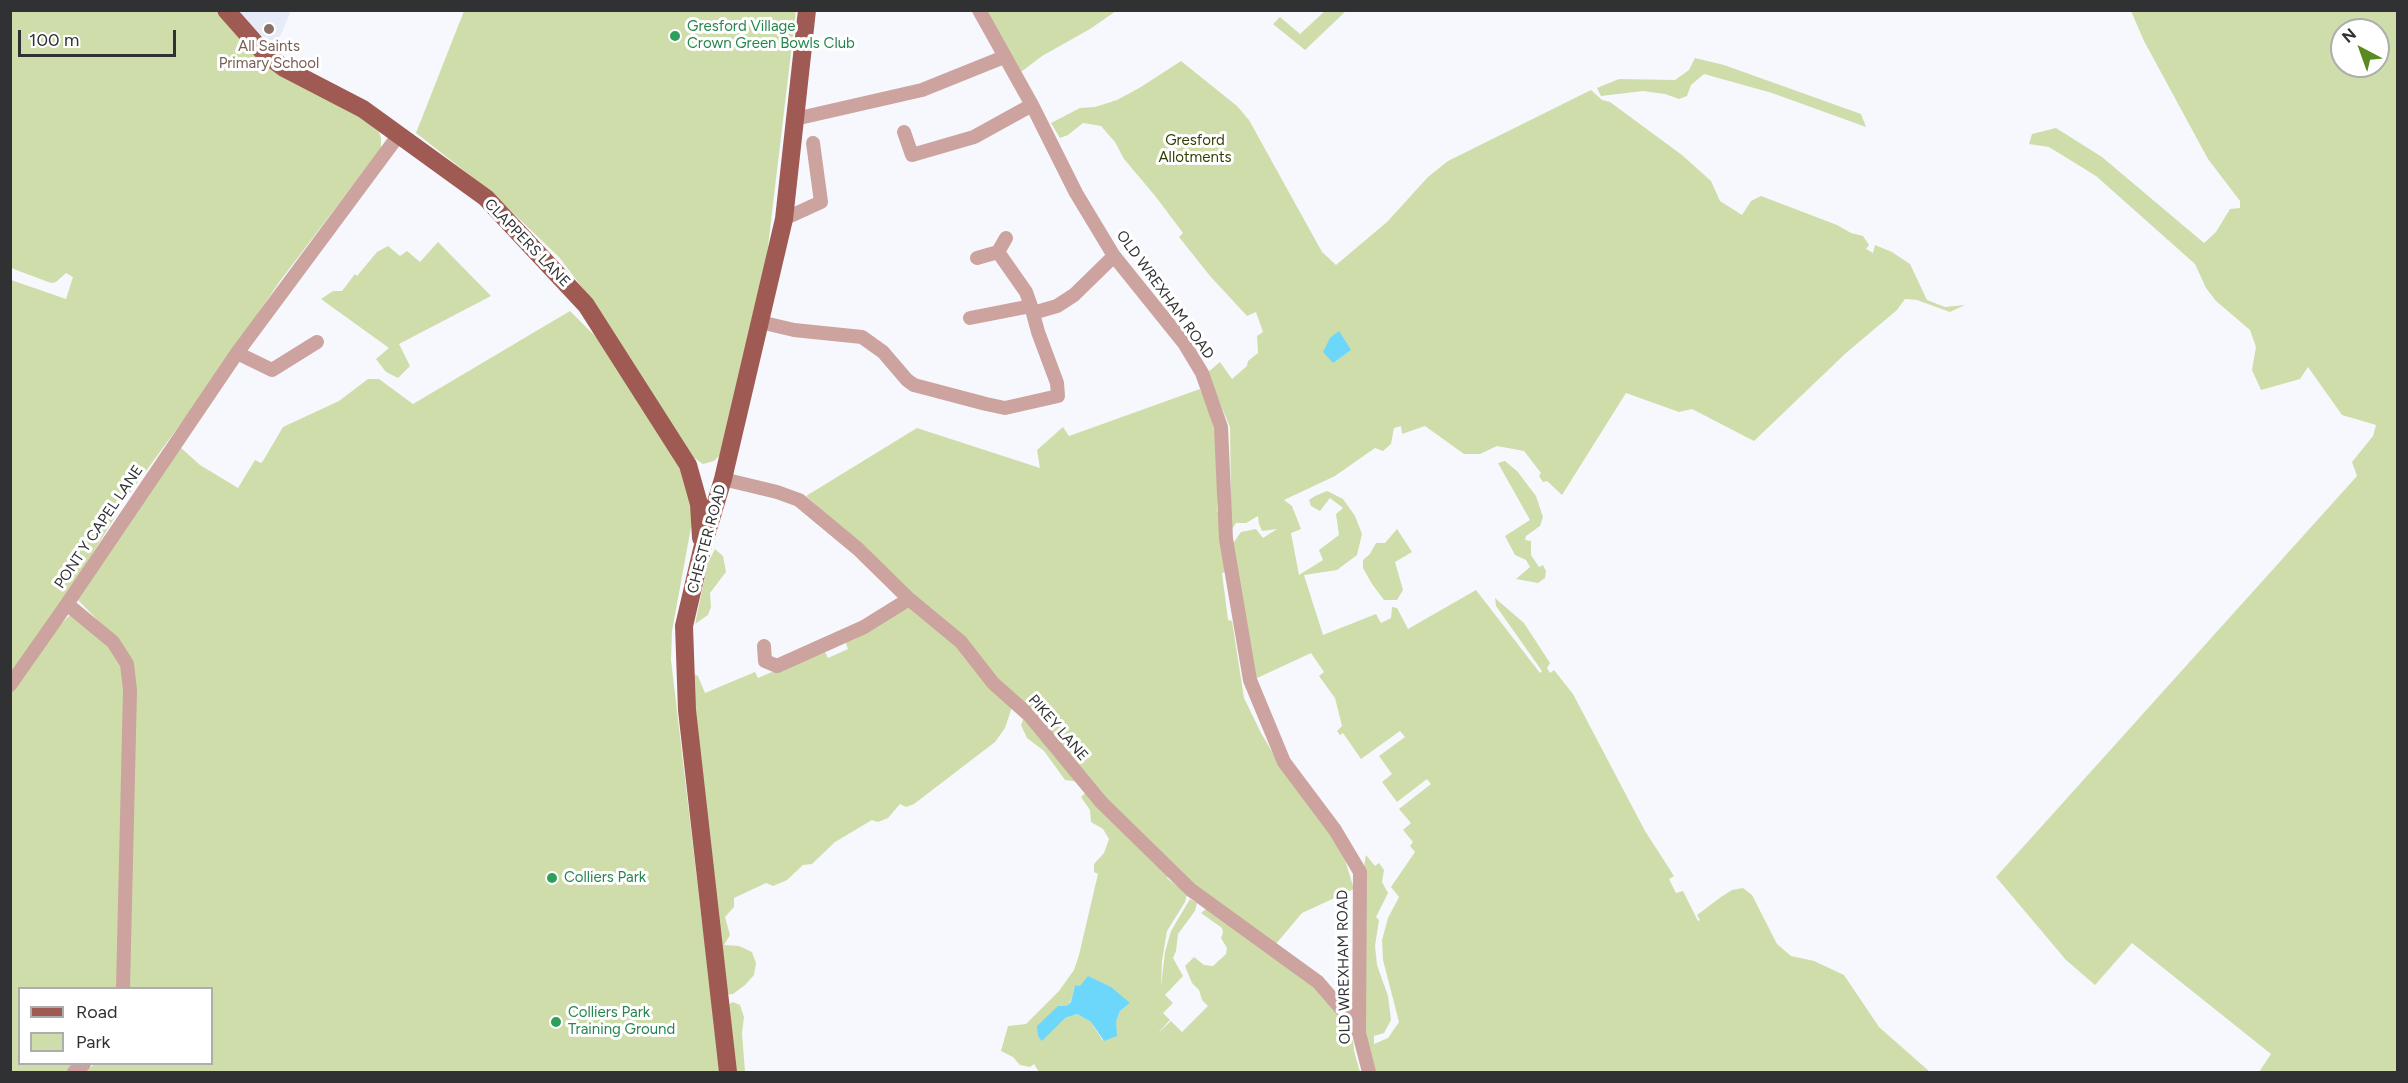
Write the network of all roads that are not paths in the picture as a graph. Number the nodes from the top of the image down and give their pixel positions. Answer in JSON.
{"nodes":[{"id":1,"x":226,"y":10,"type":"edge"},
{"id":2,"x":807,"y":10,"type":"edge"},
{"id":3,"x":979,"y":10,"type":"edge"},
{"id":4,"x":1004,"y":57,"type":"junction"},
{"id":5,"x":1032,"y":105,"type":"junction"},
{"id":6,"x":795,"y":119,"type":"junction"},
{"id":7,"x":904,"y":132,"type":"dead end"},
{"id":8,"x":398,"y":136,"type":"junction"},
{"id":9,"x":813,"y":143,"type":"dead end"},
{"id":10,"x":784,"y":219,"type":"junction"},
{"id":11,"x":1006,"y":238,"type":"dead end"},
{"id":12,"x":998,"y":252,"type":"junction"},
{"id":13,"x":1114,"y":256,"type":"junction"},
{"id":14,"x":978,"y":258,"type":"dead end"},
{"id":15,"x":1032,"y":309,"type":"junction"},
{"id":16,"x":970,"y":318,"type":"dead end"},
{"id":17,"x":760,"y":322,"type":"junction"},
{"id":18,"x":317,"y":342,"type":"dead end"},
{"id":19,"x":237,"y":353,"type":"junction"},
{"id":20,"x":688,"y":465,"type":"junction"},
{"id":21,"x":723,"y":479,"type":"junction"},
{"id":22,"x":702,"y":549,"type":"junction"},
{"id":23,"x":909,"y":600,"type":"junction"},
{"id":24,"x":67,"y":604,"type":"junction"},
{"id":25,"x":764,"y":646,"type":"dead end"},
{"id":26,"x":10,"y":686,"type":"edge"},
{"id":27,"x":123,"y":987,"type":"edge"},
{"id":28,"x":1359,"y":1018,"type":"junction"},
{"id":29,"x":728,"y":1072,"type":"edge"},
{"id":30,"x":1369,"y":1072,"type":"edge"}],
"edges":[{"from":1,"to":8,"type":"main road","name":"CLAPPERS LANE"},
{"from":2,"to":6,"type":"main road","name":"CHESTER ROAD"},
{"from":3,"to":4,"type":"street","name":"OLD WREXHAM ROAD"},
{"from":4,"to":5,"type":"street","name":"OLD WREXHAM ROAD"},
{"from":4,"to":6,"type":"street"},
{"from":5,"to":7,"type":"street"},
{"from":5,"to":13,"type":"street","name":"OLD WREXHAM ROAD"},
{"from":6,"to":10,"type":"main road","name":"CHESTER ROAD"},
{"from":8,"to":19,"type":"street","name":"PONT Y CAPEL LANE"},
{"from":8,"to":20,"type":"main road","name":"CLAPPERS LANE"},
{"from":9,"to":10,"type":"street"},
{"from":10,"to":17,"type":"main road","name":"CHESTER ROAD"},
{"from":11,"to":12,"type":"street"},
{"from":12,"to":14,"type":"street"},
{"from":12,"to":15,"type":"street"},
{"from":13,"to":15,"type":"street"},
{"from":13,"to":28,"type":"street","name":"OLD WREXHAM ROAD"},
{"from":15,"to":16,"type":"street"},
{"from":15,"to":17,"type":"street"},
{"from":17,"to":21,"type":"main road","name":"CHESTER ROAD"},
{"from":18,"to":19,"type":"street"},
{"from":19,"to":24,"type":"street","name":"PONT Y CAPEL LANE"},
{"from":20,"to":21,"type":"main road"},
{"from":20,"to":22,"type":"main road","name":"CLAPPERS LANE"},
{"from":21,"to":22,"type":"main road","name":"CHESTER ROAD"},
{"from":21,"to":23,"type":"street","name":"PIKEY LANE"},
{"from":22,"to":29,"type":"main road","name":"CHESTER ROAD"},
{"from":23,"to":25,"type":"street"},
{"from":23,"to":28,"type":"street","name":"PIKEY LANE"},
{"from":24,"to":26,"type":"street"},
{"from":24,"to":27,"type":"street","name":"PONT Y CAPEL LANE"},
{"from":28,"to":30,"type":"street","name":"OLD WREXHAM ROAD"}]}
